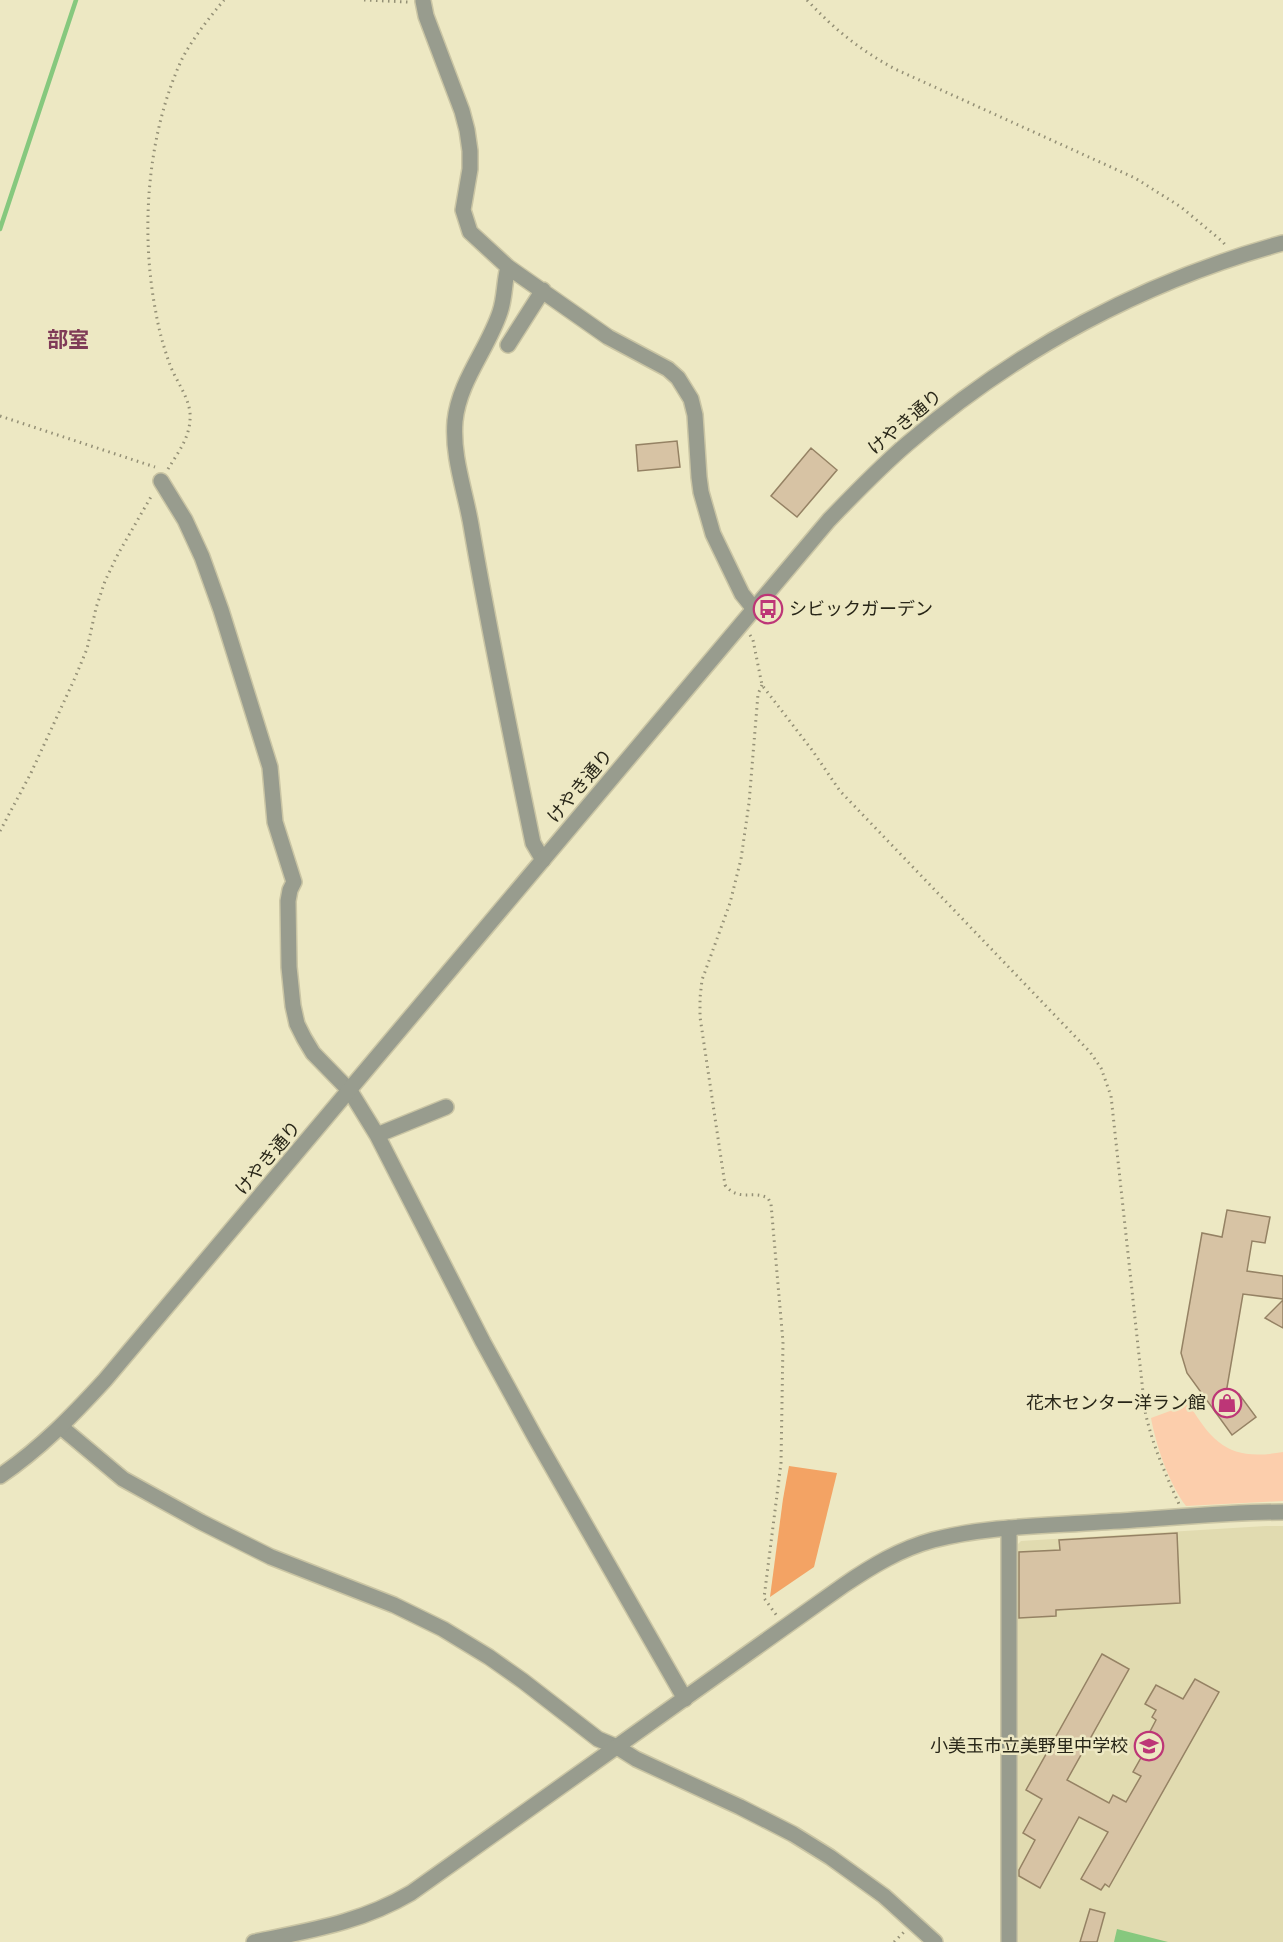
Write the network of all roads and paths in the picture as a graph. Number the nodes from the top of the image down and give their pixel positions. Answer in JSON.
{"nodes":[{"id":1,"x":224,"y":0,"type":"edge"},
{"id":2,"x":364,"y":0,"type":"edge"},
{"id":3,"x":807,"y":0,"type":"edge"},
{"id":4,"x":423,"y":1,"type":"edge"},
{"id":5,"x":1283,"y":243,"type":"edge"},
{"id":6,"x":1232,"y":258,"type":"junction"},
{"id":7,"x":508,"y":267,"type":"junction"},
{"id":8,"x":543,"y":290,"type":"junction"},
{"id":9,"x":508,"y":345,"type":"dead end"},
{"id":10,"x":0,"y":416,"type":"edge"},
{"id":11,"x":163,"y":477,"type":"junction"},
{"id":12,"x":754,"y":609,"type":"junction"},
{"id":13,"x":744,"y":622,"type":"junction"},
{"id":14,"x":762,"y":685,"type":"junction"},
{"id":15,"x":0,"y":831,"type":"edge"},
{"id":16,"x":543,"y":860,"type":"junction"},
{"id":17,"x":350,"y":1091,"type":"junction"},
{"id":18,"x":446,"y":1107,"type":"dead end"},
{"id":19,"x":377,"y":1135,"type":"junction"},
{"id":20,"x":61,"y":1427,"type":"junction"},
{"id":21,"x":0,"y":1476,"type":"edge"},
{"id":22,"x":1283,"y":1512,"type":"edge"},
{"id":23,"x":1182,"y":1517,"type":"junction"},
{"id":24,"x":1009,"y":1528,"type":"junction"},
{"id":25,"x":786,"y":1626,"type":"junction"},
{"id":26,"x":685,"y":1699,"type":"junction"},
{"id":27,"x":617,"y":1747,"type":"junction"},
{"id":28,"x":254,"y":1942,"type":"edge"},
{"id":29,"x":934,"y":1942,"type":"edge"},
{"id":30,"x":1010,"y":1942,"type":"edge"}],
"edges":[{"from":1,"to":11,"type":"path"},
{"from":2,"to":4,"type":"path"},
{"from":3,"to":6,"type":"path"},
{"from":4,"to":7,"type":"street"},
{"from":5,"to":6,"type":"street","name":"けやき通り"},
{"from":6,"to":12,"type":"street","name":"けやき通り"},
{"from":7,"to":8,"type":"street"},
{"from":7,"to":16,"type":"street"},
{"from":8,"to":9,"type":"street"},
{"from":8,"to":12,"type":"street"},
{"from":10,"to":11,"type":"path"},
{"from":11,"to":15,"type":"path"},
{"from":11,"to":17,"type":"street"},
{"from":12,"to":13,"type":"street","name":"けやき通り"},
{"from":13,"to":14,"type":"path"},
{"from":13,"to":16,"type":"street","name":"けやき通り"},
{"from":14,"to":23,"type":"path"},
{"from":14,"to":25,"type":"path"},
{"from":16,"to":17,"type":"street","name":"けやき通り"},
{"from":17,"to":19,"type":"street"},
{"from":17,"to":20,"type":"street","name":"けやき通り"},
{"from":18,"to":19,"type":"street"},
{"from":19,"to":26,"type":"street"},
{"from":20,"to":21,"type":"street","name":"けやき通り"},
{"from":20,"to":27,"type":"street"},
{"from":22,"to":23,"type":"street"},
{"from":23,"to":24,"type":"street"},
{"from":24,"to":25,"type":"street"},
{"from":24,"to":30,"type":"street"},
{"from":25,"to":26,"type":"street"},
{"from":26,"to":27,"type":"street"},
{"from":27,"to":28,"type":"street"},
{"from":27,"to":29,"type":"street"}]}
